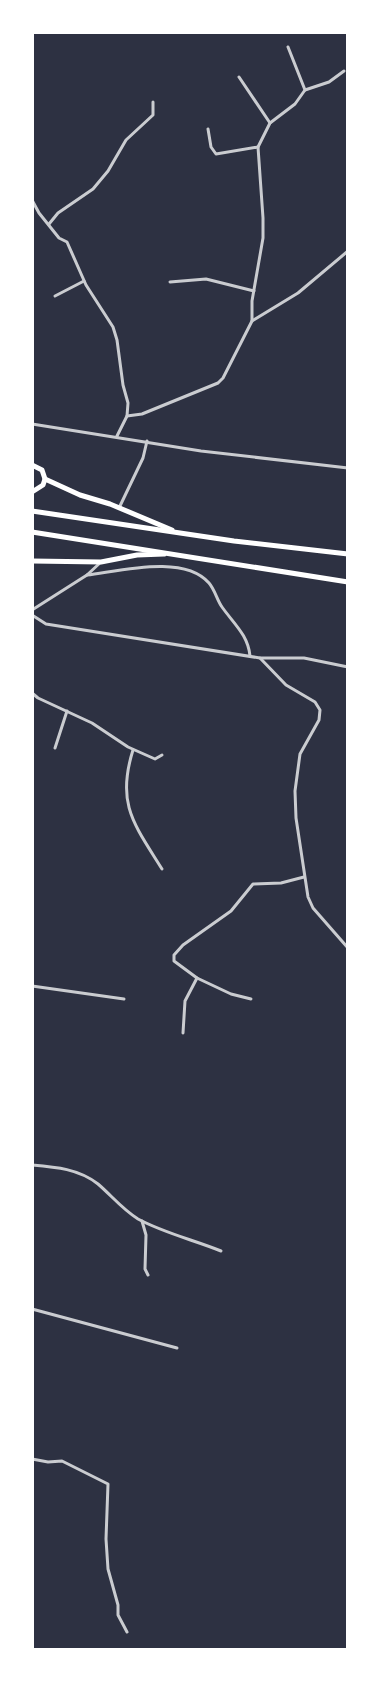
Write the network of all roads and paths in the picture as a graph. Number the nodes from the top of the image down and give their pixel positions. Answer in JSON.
{"nodes":[{"id":1,"x":288,"y":48,"type":"dead end"},
{"id":2,"x":344,"y":71,"type":"dead end"},
{"id":3,"x":239,"y":77,"type":"dead end"},
{"id":4,"x":305,"y":90,"type":"junction"},
{"id":5,"x":153,"y":102,"type":"dead end"},
{"id":6,"x":270,"y":124,"type":"junction"},
{"id":7,"x":208,"y":128,"type":"dead end"},
{"id":8,"x":258,"y":147,"type":"junction"},
{"id":9,"x":32,"y":200,"type":"edge"},
{"id":10,"x":49,"y":224,"type":"junction"},
{"id":11,"x":348,"y":250,"type":"edge"},
{"id":12,"x":84,"y":281,"type":"junction"},
{"id":13,"x":170,"y":282,"type":"dead end"},
{"id":14,"x":254,"y":291,"type":"junction"},
{"id":15,"x":56,"y":296,"type":"dead end"},
{"id":16,"x":252,"y":321,"type":"junction"},
{"id":17,"x":127,"y":416,"type":"junction"},
{"id":18,"x":32,"y":424,"type":"edge"},
{"id":19,"x":117,"y":436,"type":"junction"},
{"id":20,"x":147,"y":441,"type":"junction"},
{"id":21,"x":32,"y":465,"type":"edge"},
{"id":22,"x":348,"y":468,"type":"edge"},
{"id":23,"x":45,"y":478,"type":"junction"},
{"id":24,"x":32,"y":492,"type":"edge"},
{"id":25,"x":119,"y":508,"type":"junction"},
{"id":26,"x":32,"y":511,"type":"edge"},
{"id":27,"x":32,"y":532,"type":"edge"},
{"id":28,"x":178,"y":533,"type":"junction"},
{"id":29,"x":177,"y":554,"type":"junction"},
{"id":30,"x":348,"y":554,"type":"edge"},
{"id":31,"x":32,"y":561,"type":"edge"},
{"id":32,"x":101,"y":562,"type":"junction"},
{"id":33,"x":87,"y":575,"type":"junction"},
{"id":34,"x":348,"y":582,"type":"edge"},
{"id":35,"x":32,"y":610,"type":"edge"},
{"id":36,"x":32,"y":615,"type":"edge"},
{"id":37,"x":250,"y":656,"type":"junction"},
{"id":38,"x":260,"y":658,"type":"junction"},
{"id":39,"x":348,"y":667,"type":"edge"},
{"id":40,"x":32,"y":693,"type":"edge"},
{"id":41,"x":67,"y":711,"type":"junction"},
{"id":42,"x":55,"y":748,"type":"dead end"},
{"id":43,"x":133,"y":750,"type":"junction"},
{"id":44,"x":162,"y":755,"type":"dead end"},
{"id":45,"x":162,"y":869,"type":"dead end"},
{"id":46,"x":304,"y":876,"type":"junction"},
{"id":47,"x":348,"y":948,"type":"edge"},
{"id":48,"x":197,"y":978,"type":"junction"},
{"id":49,"x":32,"y":986,"type":"edge"},
{"id":50,"x":252,"y":998,"type":"dead end"},
{"id":51,"x":124,"y":999,"type":"dead end"},
{"id":52,"x":183,"y":1033,"type":"dead end"},
{"id":53,"x":32,"y":1165,"type":"edge"},
{"id":54,"x":142,"y":1220,"type":"junction"},
{"id":55,"x":221,"y":1251,"type":"dead end"},
{"id":56,"x":148,"y":1275,"type":"dead end"},
{"id":57,"x":32,"y":1309,"type":"edge"},
{"id":58,"x":177,"y":1348,"type":"dead end"},
{"id":59,"x":32,"y":1459,"type":"edge"},
{"id":60,"x":127,"y":1632,"type":"dead end"}],
"edges":[{"from":1,"to":4,"type":"street"},
{"from":2,"to":4,"type":"street"},
{"from":3,"to":6,"type":"street"},
{"from":4,"to":6,"type":"street"},
{"from":5,"to":10,"type":"street"},
{"from":6,"to":8,"type":"street"},
{"from":7,"to":8,"type":"street"},
{"from":8,"to":14,"type":"street"},
{"from":9,"to":10,"type":"street"},
{"from":10,"to":12,"type":"street"},
{"from":11,"to":16,"type":"street"},
{"from":12,"to":15,"type":"street"},
{"from":12,"to":17,"type":"street"},
{"from":13,"to":14,"type":"street"},
{"from":14,"to":16,"type":"street"},
{"from":16,"to":17,"type":"street"},
{"from":17,"to":19,"type":"street"},
{"from":18,"to":19,"type":"street"},
{"from":19,"to":20,"type":"street"},
{"from":20,"to":22,"type":"street"},
{"from":20,"to":25,"type":"street"},
{"from":21,"to":23,"type":"highway"},
{"from":23,"to":24,"type":"highway"},
{"from":23,"to":25,"type":"highway"},
{"from":25,"to":28,"type":"highway"},
{"from":26,"to":28,"type":"highway"},
{"from":27,"to":29,"type":"highway"},
{"from":28,"to":30,"type":"highway"},
{"from":29,"to":32,"type":"highway"},
{"from":29,"to":34,"type":"highway"},
{"from":31,"to":32,"type":"highway"},
{"from":32,"to":33,"type":"street"},
{"from":33,"to":35,"type":"street"},
{"from":33,"to":37,"type":"street"},
{"from":36,"to":37,"type":"street"},
{"from":37,"to":38,"type":"street"},
{"from":38,"to":39,"type":"street"},
{"from":38,"to":46,"type":"street"},
{"from":40,"to":41,"type":"street"},
{"from":41,"to":42,"type":"street"},
{"from":41,"to":43,"type":"street"},
{"from":43,"to":44,"type":"street"},
{"from":43,"to":45,"type":"street"},
{"from":46,"to":47,"type":"street"},
{"from":46,"to":48,"type":"street"},
{"from":48,"to":50,"type":"street"},
{"from":48,"to":52,"type":"street"},
{"from":49,"to":51,"type":"street"},
{"from":53,"to":54,"type":"street"},
{"from":54,"to":55,"type":"street"},
{"from":54,"to":56,"type":"street"},
{"from":57,"to":58,"type":"street"},
{"from":59,"to":60,"type":"street"}]}
